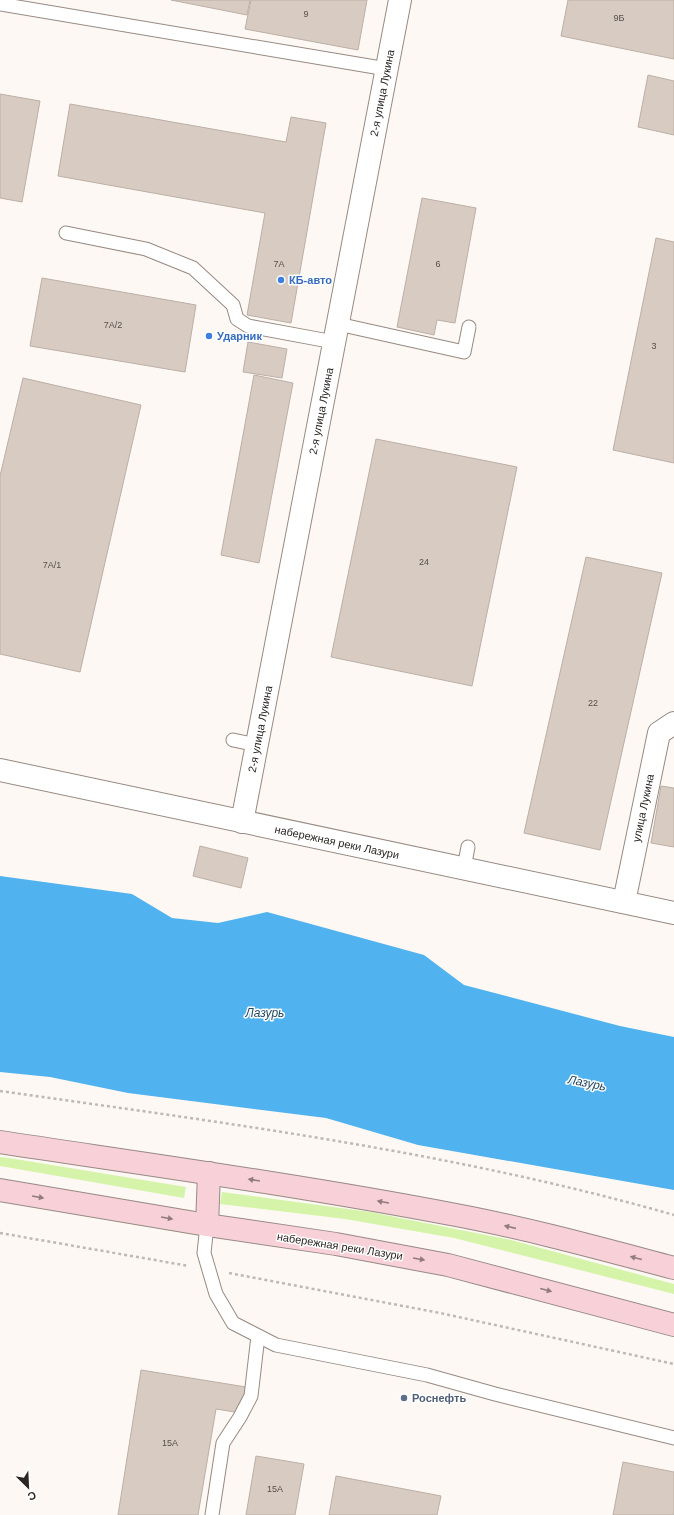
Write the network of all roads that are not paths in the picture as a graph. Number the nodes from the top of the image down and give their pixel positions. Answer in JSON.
{"nodes":[{"id":1,"x":400,"y":0,"type":"edge"},
{"id":2,"x":0,"y":4,"type":"edge"},
{"id":3,"x":387,"y":69,"type":"junction"},
{"id":4,"x":66,"y":233,"type":"dead end"},
{"id":5,"x":468,"y":327,"type":"dead end"},
{"id":6,"x":336,"y":333,"type":"junction"},
{"id":7,"x":674,"y":723,"type":"edge"},
{"id":8,"x":233,"y":740,"type":"dead end"},
{"id":9,"x":257,"y":745,"type":"junction"},
{"id":10,"x":0,"y":770,"type":"edge"},
{"id":11,"x":242,"y":822,"type":"junction"},
{"id":12,"x":468,"y":847,"type":"dead end"},
{"id":13,"x":464,"y":868,"type":"junction"},
{"id":14,"x":624,"y":902,"type":"junction"},
{"id":15,"x":674,"y":913,"type":"edge"},
{"id":16,"x":0,"y":1142,"type":"edge"},
{"id":17,"x":209,"y":1173,"type":"junction"},
{"id":18,"x":0,"y":1190,"type":"edge"},
{"id":19,"x":207,"y":1225,"type":"junction"},
{"id":20,"x":674,"y":1268,"type":"edge"},
{"id":21,"x":674,"y":1325,"type":"edge"},
{"id":22,"x":258,"y":1336,"type":"junction"},
{"id":23,"x":674,"y":1438,"type":"edge"},
{"id":24,"x":212,"y":1515,"type":"edge"}],
"edges":[{"from":1,"to":3,"type":"street","name":"2-я улица Лукина"},
{"from":2,"to":3,"type":"lane"},
{"from":3,"to":6,"type":"street","name":"2-я улица Лукина"},
{"from":4,"to":6,"type":"lane"},
{"from":5,"to":6,"type":"lane"},
{"from":6,"to":9,"type":"street","name":"2-я улица Лукина"},
{"from":7,"to":14,"type":"street","name":"улица Лукина"},
{"from":8,"to":9,"type":"lane"},
{"from":9,"to":11,"type":"street","name":"2-я улица Лукина"},
{"from":10,"to":11,"type":"street","name":"набережная реки Лазури"},
{"from":11,"to":13,"type":"street","name":"набережная реки Лазури"},
{"from":12,"to":13,"type":"lane"},
{"from":13,"to":14,"type":"street","name":"набережная реки Лазури"},
{"from":14,"to":15,"type":"street","name":"набережная реки Лазури"},
{"from":16,"to":17,"type":"main road"},
{"from":17,"to":19,"type":"main road"},
{"from":20,"to":17,"type":"main road","one_way":true},
{"from":18,"to":19,"type":"main road","name":"набережная реки Лазури","one_way":true},
{"from":19,"to":21,"type":"main road","name":"набережная реки Лазури","one_way":true},
{"from":19,"to":22,"type":"lane"},
{"from":22,"to":23,"type":"lane"},
{"from":22,"to":24,"type":"lane"}]}
